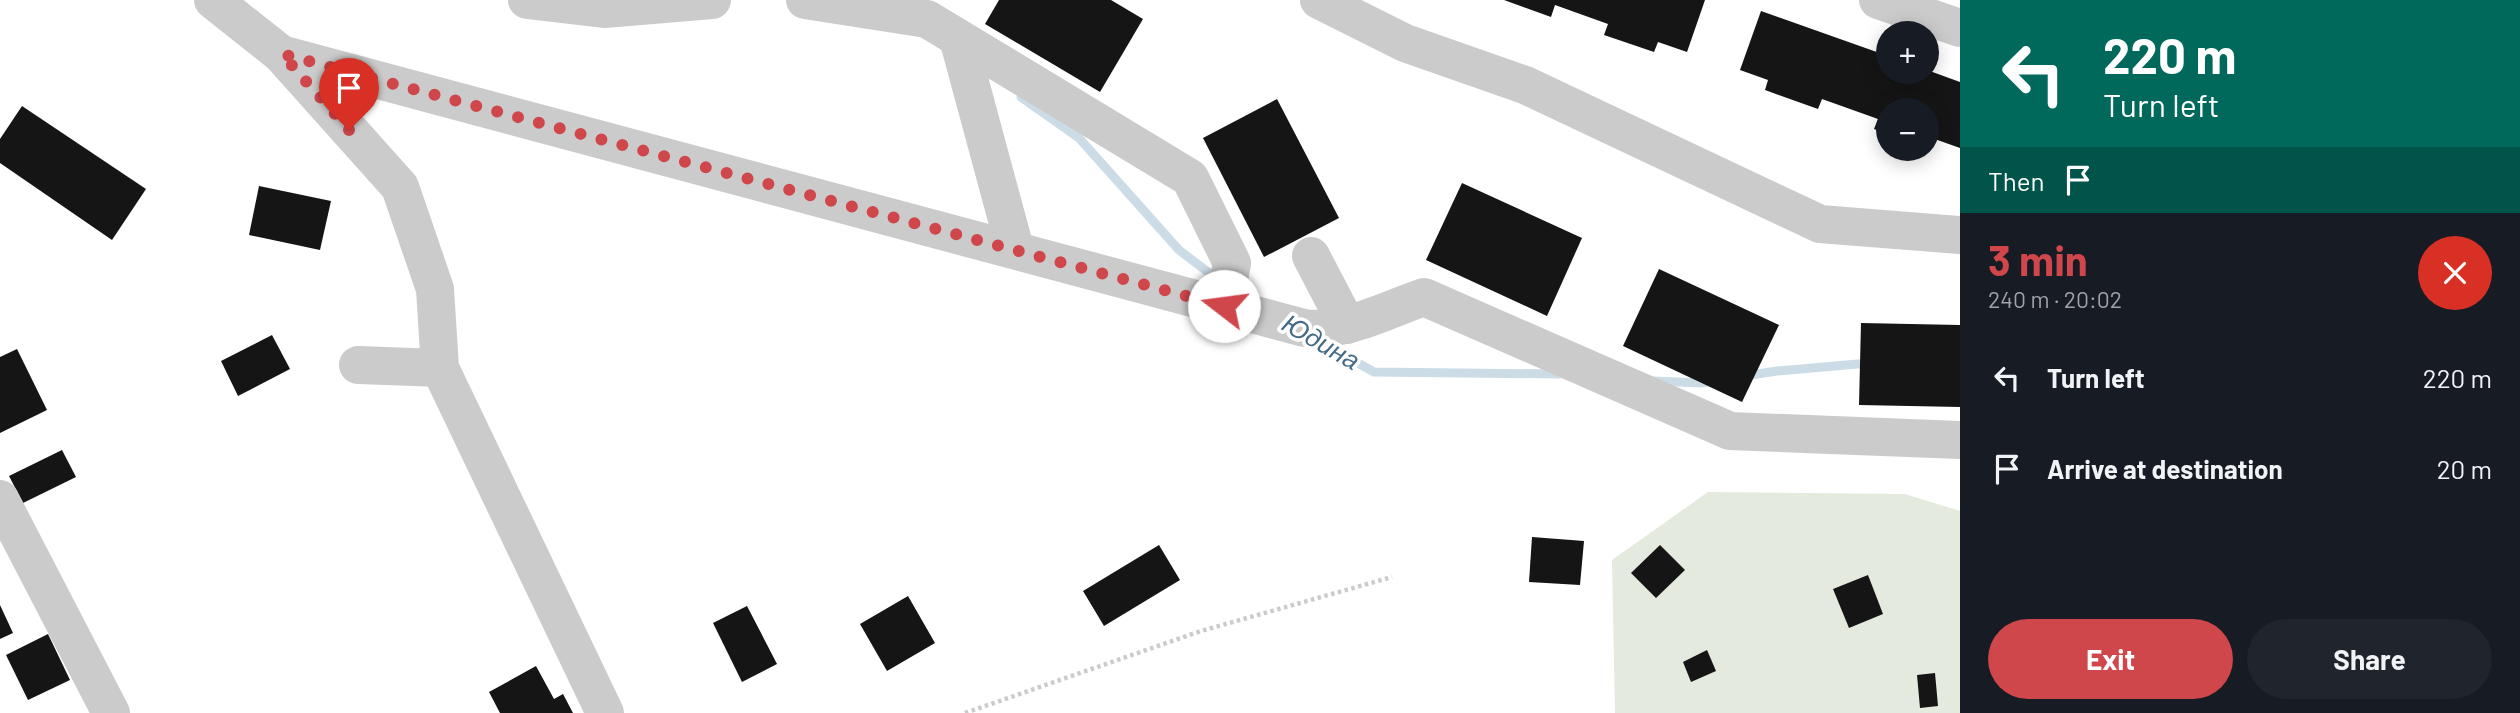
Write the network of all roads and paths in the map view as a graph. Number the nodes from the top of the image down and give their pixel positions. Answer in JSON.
{"nodes":[{"id":1,"x":213,"y":0,"type":"edge"},
{"id":2,"x":527,"y":0,"type":"edge"},
{"id":3,"x":712,"y":0,"type":"edge"},
{"id":4,"x":805,"y":0,"type":"edge"},
{"id":5,"x":1319,"y":0,"type":"edge"},
{"id":6,"x":1878,"y":0,"type":"edge"},
{"id":7,"x":1960,"y":28,"type":"edge"},
{"id":8,"x":958,"y":38,"type":"junction"},
{"id":9,"x":282,"y":54,"type":"junction"},
{"id":10,"x":1960,"y":236,"type":"edge"},
{"id":11,"x":1015,"y":248,"type":"junction"},
{"id":12,"x":1311,"y":256,"type":"dead end"},
{"id":13,"x":1224,"y":306,"type":"junction"},
{"id":14,"x":1347,"y":325,"type":"junction"},
{"id":15,"x":358,"y":365,"type":"dead end"},
{"id":16,"x":440,"y":368,"type":"junction"},
{"id":17,"x":1960,"y":440,"type":"edge"},
{"id":18,"x":0,"y":499,"type":"edge"},
{"id":19,"x":1392,"y":577,"type":"dead end"},
{"id":20,"x":111,"y":713,"type":"edge"},
{"id":21,"x":605,"y":713,"type":"edge"},
{"id":22,"x":965,"y":713,"type":"edge"}],
"edges":[{"from":1,"to":9,"type":"lane"},
{"from":2,"to":3,"type":"lane"},
{"from":4,"to":8,"type":"lane"},
{"from":5,"to":10,"type":"lane"},
{"from":6,"to":7,"type":"lane"},
{"from":8,"to":11,"type":"lane"},
{"from":8,"to":13,"type":"lane"},
{"from":9,"to":11,"type":"lane"},
{"from":9,"to":16,"type":"lane"},
{"from":11,"to":13,"type":"lane"},
{"from":12,"to":14,"type":"lane"},
{"from":13,"to":14,"type":"lane"},
{"from":14,"to":17,"type":"lane"},
{"from":15,"to":16,"type":"lane"},
{"from":16,"to":21,"type":"lane"},
{"from":18,"to":20,"type":"lane"},
{"from":19,"to":22,"type":"path"}]}
